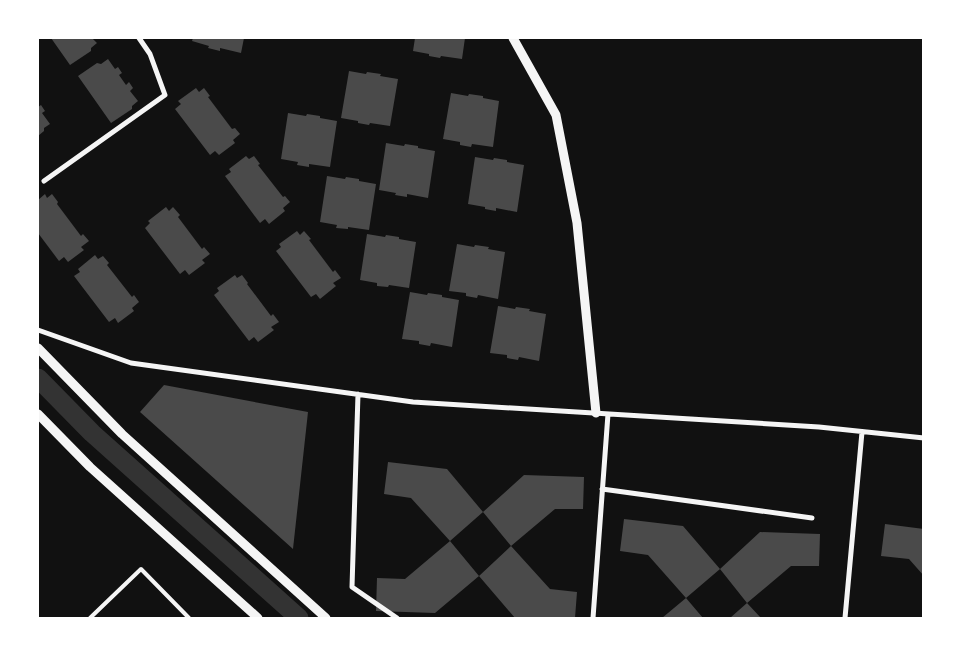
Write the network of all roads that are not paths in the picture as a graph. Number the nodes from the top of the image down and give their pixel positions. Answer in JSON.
{"nodes":[{"id":1,"x":138,"y":38,"type":"edge"},
{"id":2,"x":513,"y":38,"type":"edge"},
{"id":3,"x":44,"y":181,"type":"dead end"},
{"id":4,"x":38,"y":330,"type":"edge"},
{"id":5,"x":38,"y":348,"type":"edge"},
{"id":6,"x":358,"y":394,"type":"junction"},
{"id":7,"x":596,"y":413,"type":"junction"},
{"id":8,"x":38,"y":414,"type":"edge"},
{"id":9,"x":608,"y":414,"type":"junction"},
{"id":10,"x":862,"y":432,"type":"junction"},
{"id":11,"x":924,"y":438,"type":"edge"},
{"id":12,"x":602,"y":489,"type":"junction"},
{"id":13,"x":812,"y":518,"type":"dead end"},
{"id":14,"x":90,"y":618,"type":"edge"},
{"id":15,"x":189,"y":618,"type":"edge"},
{"id":16,"x":258,"y":618,"type":"edge"},
{"id":17,"x":326,"y":618,"type":"edge"},
{"id":18,"x":396,"y":618,"type":"edge"},
{"id":19,"x":593,"y":618,"type":"edge"},
{"id":20,"x":845,"y":618,"type":"edge"}],
"edges":[{"from":1,"to":3,"type":"street"},
{"from":2,"to":7,"type":"street"},
{"from":4,"to":6,"type":"street"},
{"from":5,"to":17,"type":"street"},
{"from":6,"to":7,"type":"street"},
{"from":6,"to":18,"type":"street"},
{"from":7,"to":9,"type":"street"},
{"from":8,"to":16,"type":"street"},
{"from":9,"to":10,"type":"street"},
{"from":9,"to":12,"type":"street"},
{"from":10,"to":11,"type":"street"},
{"from":10,"to":20,"type":"street"},
{"from":12,"to":13,"type":"street"},
{"from":12,"to":19,"type":"street"},
{"from":14,"to":15,"type":"lane"}]}
